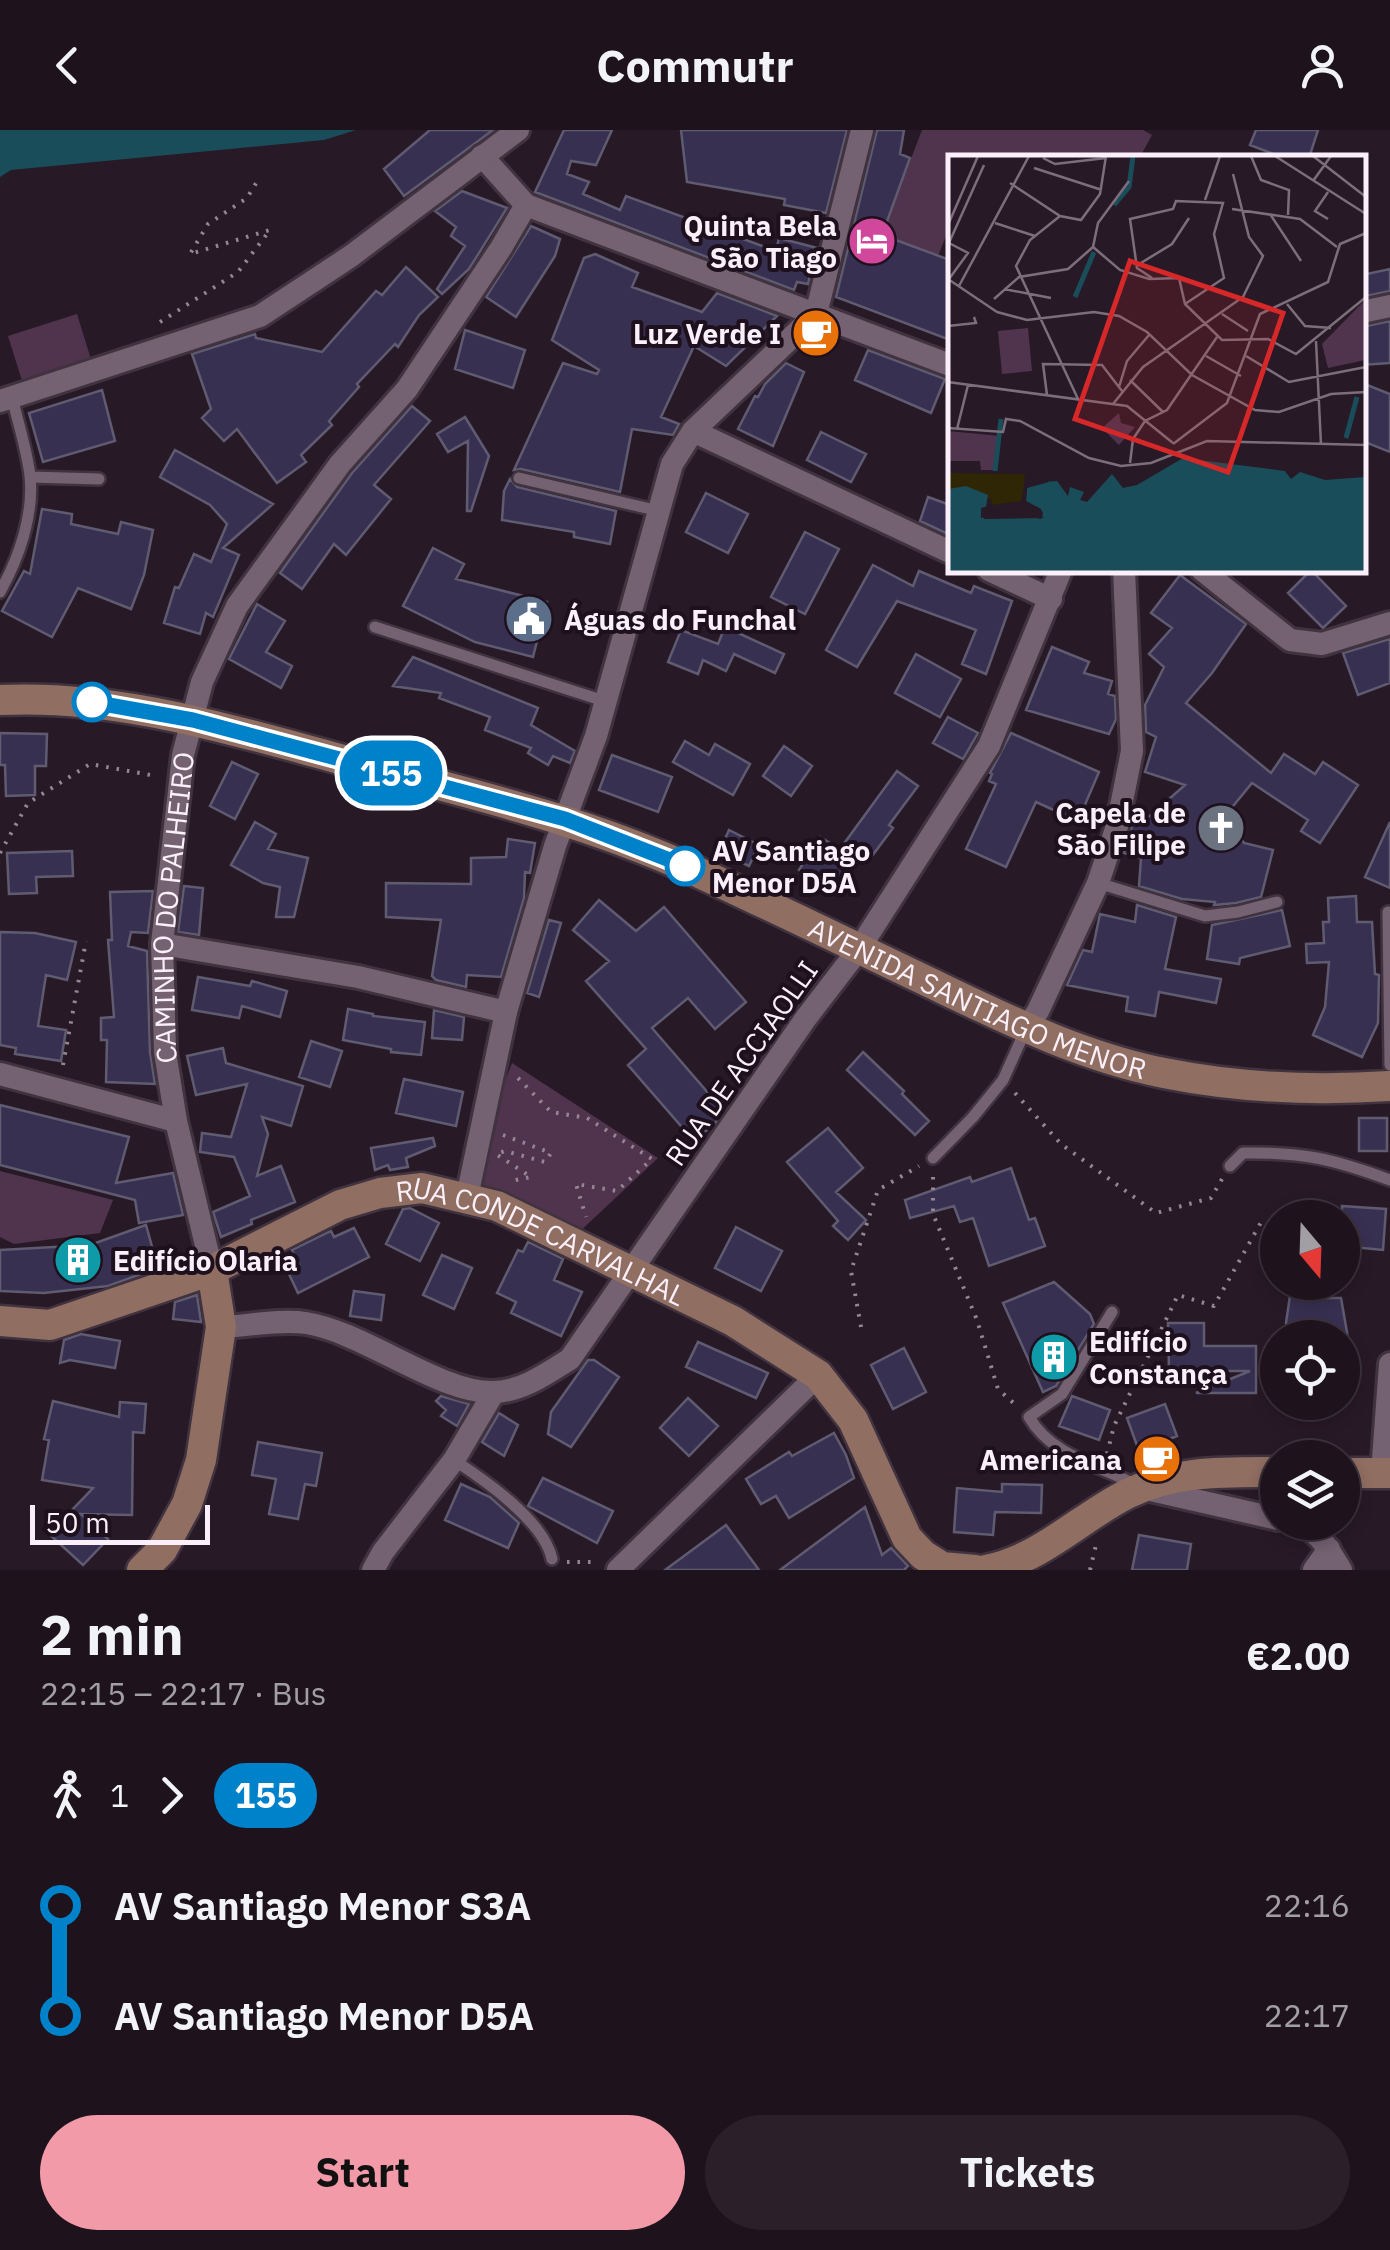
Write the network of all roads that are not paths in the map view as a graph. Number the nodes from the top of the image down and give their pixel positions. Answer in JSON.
{"nodes":[{"id":1,"x":518,"y":130,"type":"edge"},
{"id":2,"x":862,"y":130,"type":"edge"},
{"id":3,"x":482,"y":156,"type":"junction"},
{"id":4,"x":526,"y":204,"type":"junction"},
{"id":5,"x":1390,"y":306,"type":"edge"},
{"id":6,"x":1365,"y":311,"type":"edge"},
{"id":7,"x":816,"y":314,"type":"junction"},
{"id":8,"x":948,"y":364,"type":"edge"},
{"id":9,"x":6,"y":399,"type":"edge"},
{"id":10,"x":693,"y":431,"type":"junction"},
{"id":11,"x":30,"y":477,"type":"junction"},
{"id":12,"x":519,"y":478,"type":"dead end"},
{"id":13,"x":100,"y":479,"type":"dead end"},
{"id":14,"x":659,"y":511,"type":"junction"},
{"id":15,"x":948,"y":551,"type":"edge"},
{"id":16,"x":992,"y":572,"type":"edge"},
{"id":17,"x":1060,"y":572,"type":"edge"},
{"id":18,"x":1124,"y":572,"type":"edge"},
{"id":19,"x":1205,"y":572,"type":"edge"},
{"id":20,"x":0,"y":592,"type":"edge"},
{"id":21,"x":1051,"y":600,"type":"junction"},
{"id":22,"x":1390,"y":623,"type":"edge"},
{"id":23,"x":375,"y":627,"type":"dead end"},
{"id":24,"x":0,"y":700,"type":"edge"},
{"id":25,"x":604,"y":702,"type":"junction"},
{"id":26,"x":193,"y":720,"type":"junction"},
{"id":27,"x":565,"y":819,"type":"junction"},
{"id":28,"x":1098,"y":883,"type":"junction"},
{"id":29,"x":1277,"y":902,"type":"dead end"},
{"id":30,"x":1388,"y":912,"type":"edge"},
{"id":31,"x":162,"y":944,"type":"junction"},
{"id":32,"x":859,"y":949,"type":"junction"},
{"id":33,"x":506,"y":1012,"type":"junction"},
{"id":34,"x":1026,"y":1028,"type":"junction"},
{"id":35,"x":1390,"y":1065,"type":"edge"},
{"id":36,"x":0,"y":1074,"type":"edge"},
{"id":37,"x":1390,"y":1086,"type":"edge"},
{"id":38,"x":176,"y":1121,"type":"junction"},
{"id":39,"x":933,"y":1158,"type":"road end"},
{"id":40,"x":1230,"y":1166,"type":"road end"},
{"id":41,"x":1390,"y":1180,"type":"edge"},
{"id":42,"x":467,"y":1197,"type":"junction"},
{"id":43,"x":212,"y":1270,"type":"junction"},
{"id":44,"x":633,"y":1272,"type":"junction"},
{"id":45,"x":1112,"y":1312,"type":"dead end"},
{"id":46,"x":0,"y":1321,"type":"edge"},
{"id":47,"x":221,"y":1327,"type":"junction"},
{"id":48,"x":1390,"y":1364,"type":"edge"},
{"id":49,"x":818,"y":1374,"type":"junction"},
{"id":50,"x":494,"y":1392,"type":"junction"},
{"id":51,"x":454,"y":1460,"type":"junction"},
{"id":52,"x":1260,"y":1472,"type":"edge"},
{"id":53,"x":1360,"y":1473,"type":"edge"},
{"id":54,"x":1386,"y":1473,"type":"edge"},
{"id":55,"x":1142,"y":1488,"type":"junction"},
{"id":56,"x":1260,"y":1515,"type":"edge"},
{"id":57,"x":1320,"y":1540,"type":"edge"},
{"id":58,"x":1328,"y":1549,"type":"junction"},
{"id":59,"x":552,"y":1559,"type":"road end"},
{"id":60,"x":620,"y":1567,"type":"edge"},
{"id":61,"x":142,"y":1570,"type":"edge"},
{"id":62,"x":373,"y":1570,"type":"edge"},
{"id":63,"x":975,"y":1570,"type":"edge"},
{"id":64,"x":986,"y":1570,"type":"edge"},
{"id":65,"x":1314,"y":1570,"type":"edge"},
{"id":66,"x":1341,"y":1570,"type":"edge"}],
"edges":[{"from":1,"to":3,"type":"street"},
{"from":2,"to":7,"type":"street"},
{"from":3,"to":4,"type":"street"},
{"from":3,"to":9,"type":"street"},
{"from":4,"to":7,"type":"street"},
{"from":4,"to":26,"type":"street","name":"CAMINHO DO PALHEIRO"},
{"from":5,"to":6,"type":"street"},
{"from":7,"to":8,"type":"street"},
{"from":7,"to":10,"type":"street"},
{"from":9,"to":11,"type":"lane"},
{"from":10,"to":14,"type":"street"},
{"from":10,"to":15,"type":"street"},
{"from":11,"to":13,"type":"lane"},
{"from":11,"to":20,"type":"lane"},
{"from":12,"to":14,"type":"lane"},
{"from":14,"to":25,"type":"street"},
{"from":16,"to":21,"type":"street"},
{"from":17,"to":21,"type":"street","name":"RUA DE ACCIAOLLI"},
{"from":18,"to":28,"type":"street"},
{"from":19,"to":22,"type":"street"},
{"from":21,"to":32,"type":"street","name":"RUA DE ACCIAOLLI"},
{"from":23,"to":25,"type":"lane"},
{"from":24,"to":26,"type":"street","name":"AVENIDA SANTIAGO MENOR"},
{"from":25,"to":27,"type":"street"},
{"from":26,"to":27,"type":"street","name":"AVENIDA SANTIAGO MENOR"},
{"from":26,"to":31,"type":"street","name":"CAMINHO DO PALHEIRO"},
{"from":27,"to":32,"type":"street","name":"AVENIDA SANTIAGO MENOR"},
{"from":27,"to":33,"type":"street"},
{"from":28,"to":29,"type":"lane"},
{"from":28,"to":34,"type":"street"},
{"from":30,"to":35,"type":"lane"},
{"from":31,"to":33,"type":"street"},
{"from":31,"to":38,"type":"street","name":"CAMINHO DO PALHEIRO"},
{"from":32,"to":34,"type":"street","name":"AVENIDA SANTIAGO MENOR"},
{"from":32,"to":44,"type":"street","name":"RUA DE ACCIAOLLI"},
{"from":33,"to":42,"type":"street"},
{"from":34,"to":37,"type":"street","name":"AVENIDA SANTIAGO MENOR"},
{"from":34,"to":39,"type":"lane"},
{"from":36,"to":38,"type":"street"},
{"from":38,"to":43,"type":"street","name":"CAMINHO DO PALHEIRO"},
{"from":40,"to":41,"type":"lane"},
{"from":42,"to":43,"type":"street","name":"RUA CONDE CARVALHAL"},
{"from":42,"to":44,"type":"street","name":"RUA CONDE CARVALHAL"},
{"from":43,"to":46,"type":"street","name":"RUA CONDE CARVALHAL"},
{"from":43,"to":47,"type":"street","name":"CAMINHO DO PALHEIRO"},
{"from":44,"to":49,"type":"street","name":"RUA CONDE CARVALHAL"},
{"from":44,"to":50,"type":"street","name":"RUA DE ACCIAOLLI"},
{"from":45,"to":55,"type":"lane"},
{"from":47,"to":50,"type":"street"},
{"from":47,"to":61,"type":"street","name":"CAMINHO DO PALHEIRO"},
{"from":48,"to":54,"type":"street"},
{"from":49,"to":60,"type":"street"},
{"from":49,"to":63,"type":"street","name":"RUA CONDE CARVALHAL"},
{"from":50,"to":51,"type":"street"},
{"from":51,"to":59,"type":"lane"},
{"from":51,"to":62,"type":"street"},
{"from":52,"to":55,"type":"street"},
{"from":53,"to":54,"type":"street"},
{"from":55,"to":56,"type":"street"},
{"from":55,"to":64,"type":"street"},
{"from":57,"to":58,"type":"street"},
{"from":58,"to":65,"type":"street"},
{"from":58,"to":66,"type":"street"}]}
